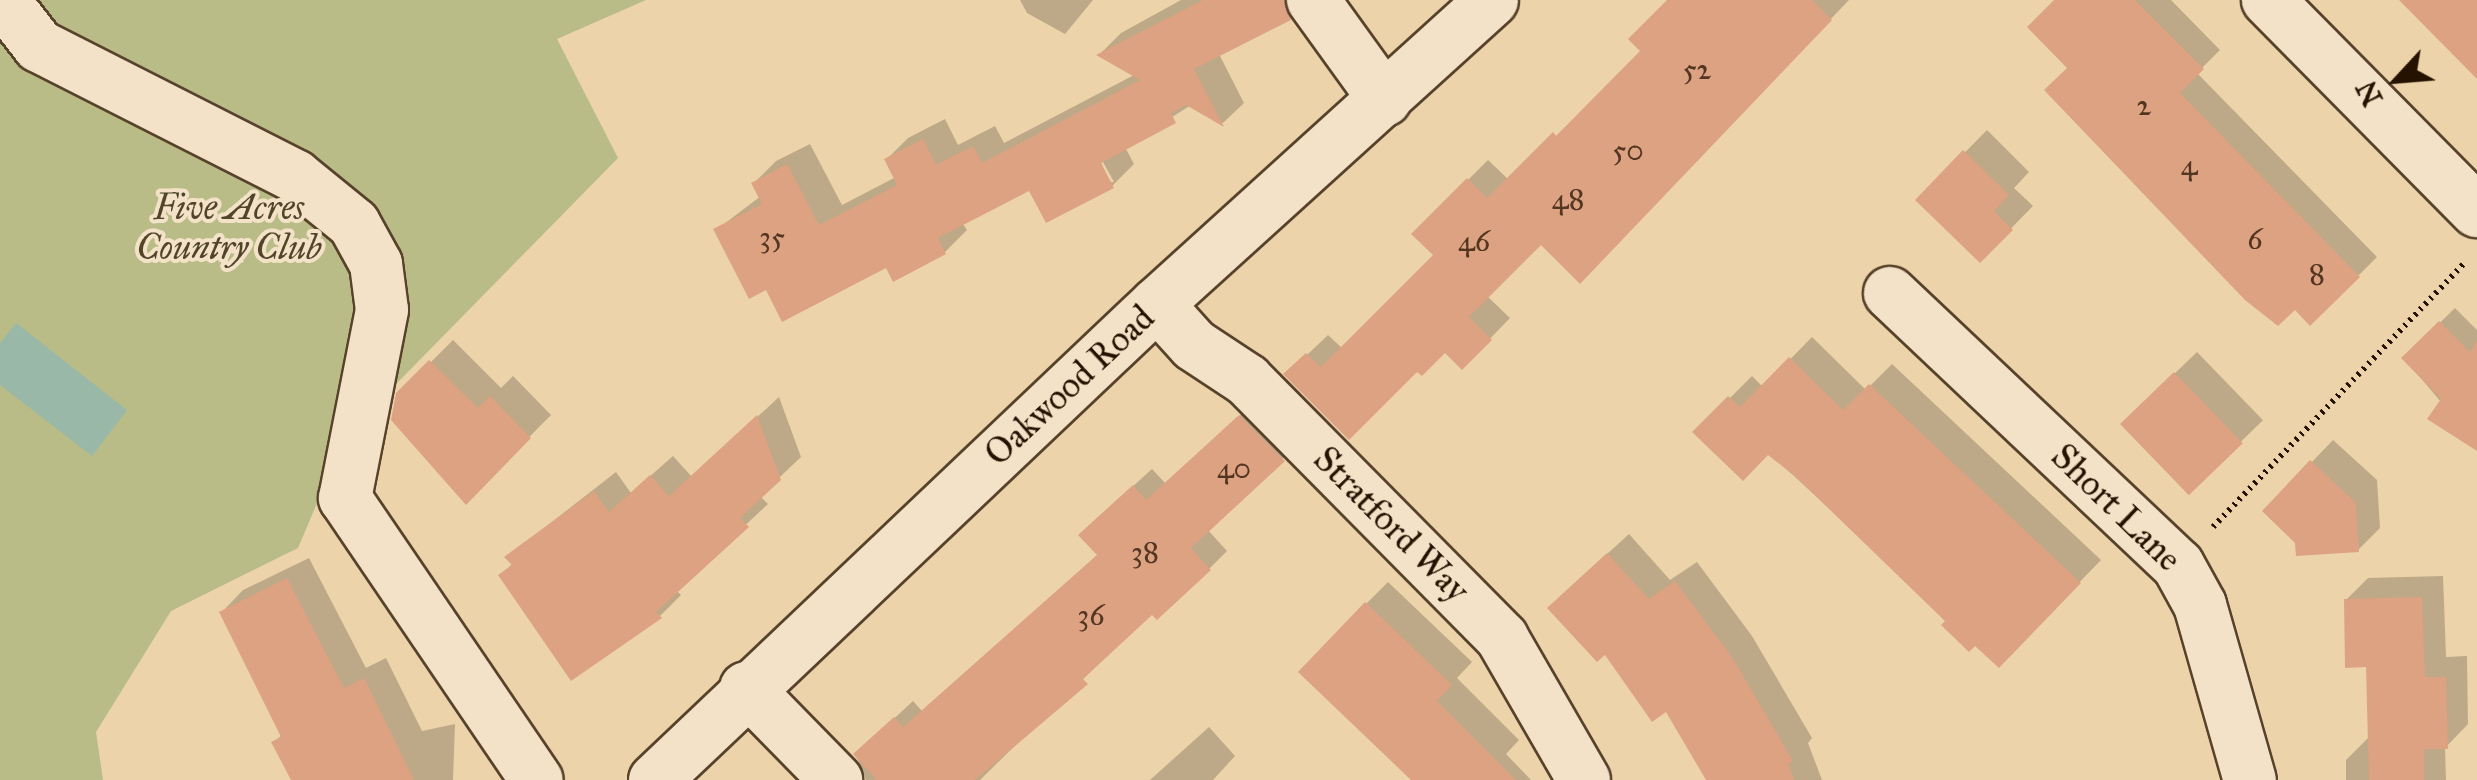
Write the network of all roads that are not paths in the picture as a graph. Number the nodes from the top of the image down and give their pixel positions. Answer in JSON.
{"nodes":[{"id":1,"x":4,"y":0,"type":"edge"},
{"id":2,"x":1312,"y":0,"type":"edge"},
{"id":3,"x":1492,"y":0,"type":"edge"},
{"id":4,"x":2268,"y":0,"type":"edge"},
{"id":5,"x":1385,"y":100,"type":"junction"},
{"id":6,"x":2477,"y":211,"type":"edge"},
{"id":7,"x":1890,"y":293,"type":"dead end"},
{"id":8,"x":1157,"y":304,"type":"junction"},
{"id":9,"x":746,"y":688,"type":"junction"},
{"id":10,"x":536,"y":780,"type":"edge"},
{"id":11,"x":655,"y":780,"type":"edge"},
{"id":12,"x":836,"y":780,"type":"edge"},
{"id":13,"x":1584,"y":780,"type":"edge"},
{"id":14,"x":2250,"y":780,"type":"edge"}],
"edges":[{"from":1,"to":10,"type":"street"},
{"from":2,"to":5,"type":"street"},
{"from":3,"to":5,"type":"street","name":"Oakwood Road"},
{"from":4,"to":6,"type":"street"},
{"from":5,"to":8,"type":"street","name":"Oakwood Road"},
{"from":7,"to":14,"type":"street","name":"Short Lane"},
{"from":8,"to":9,"type":"street","name":"Oakwood Road"},
{"from":8,"to":13,"type":"street","name":"Stratford Way"},
{"from":9,"to":11,"type":"street","name":"Oakwood Road"},
{"from":9,"to":12,"type":"street"}]}
